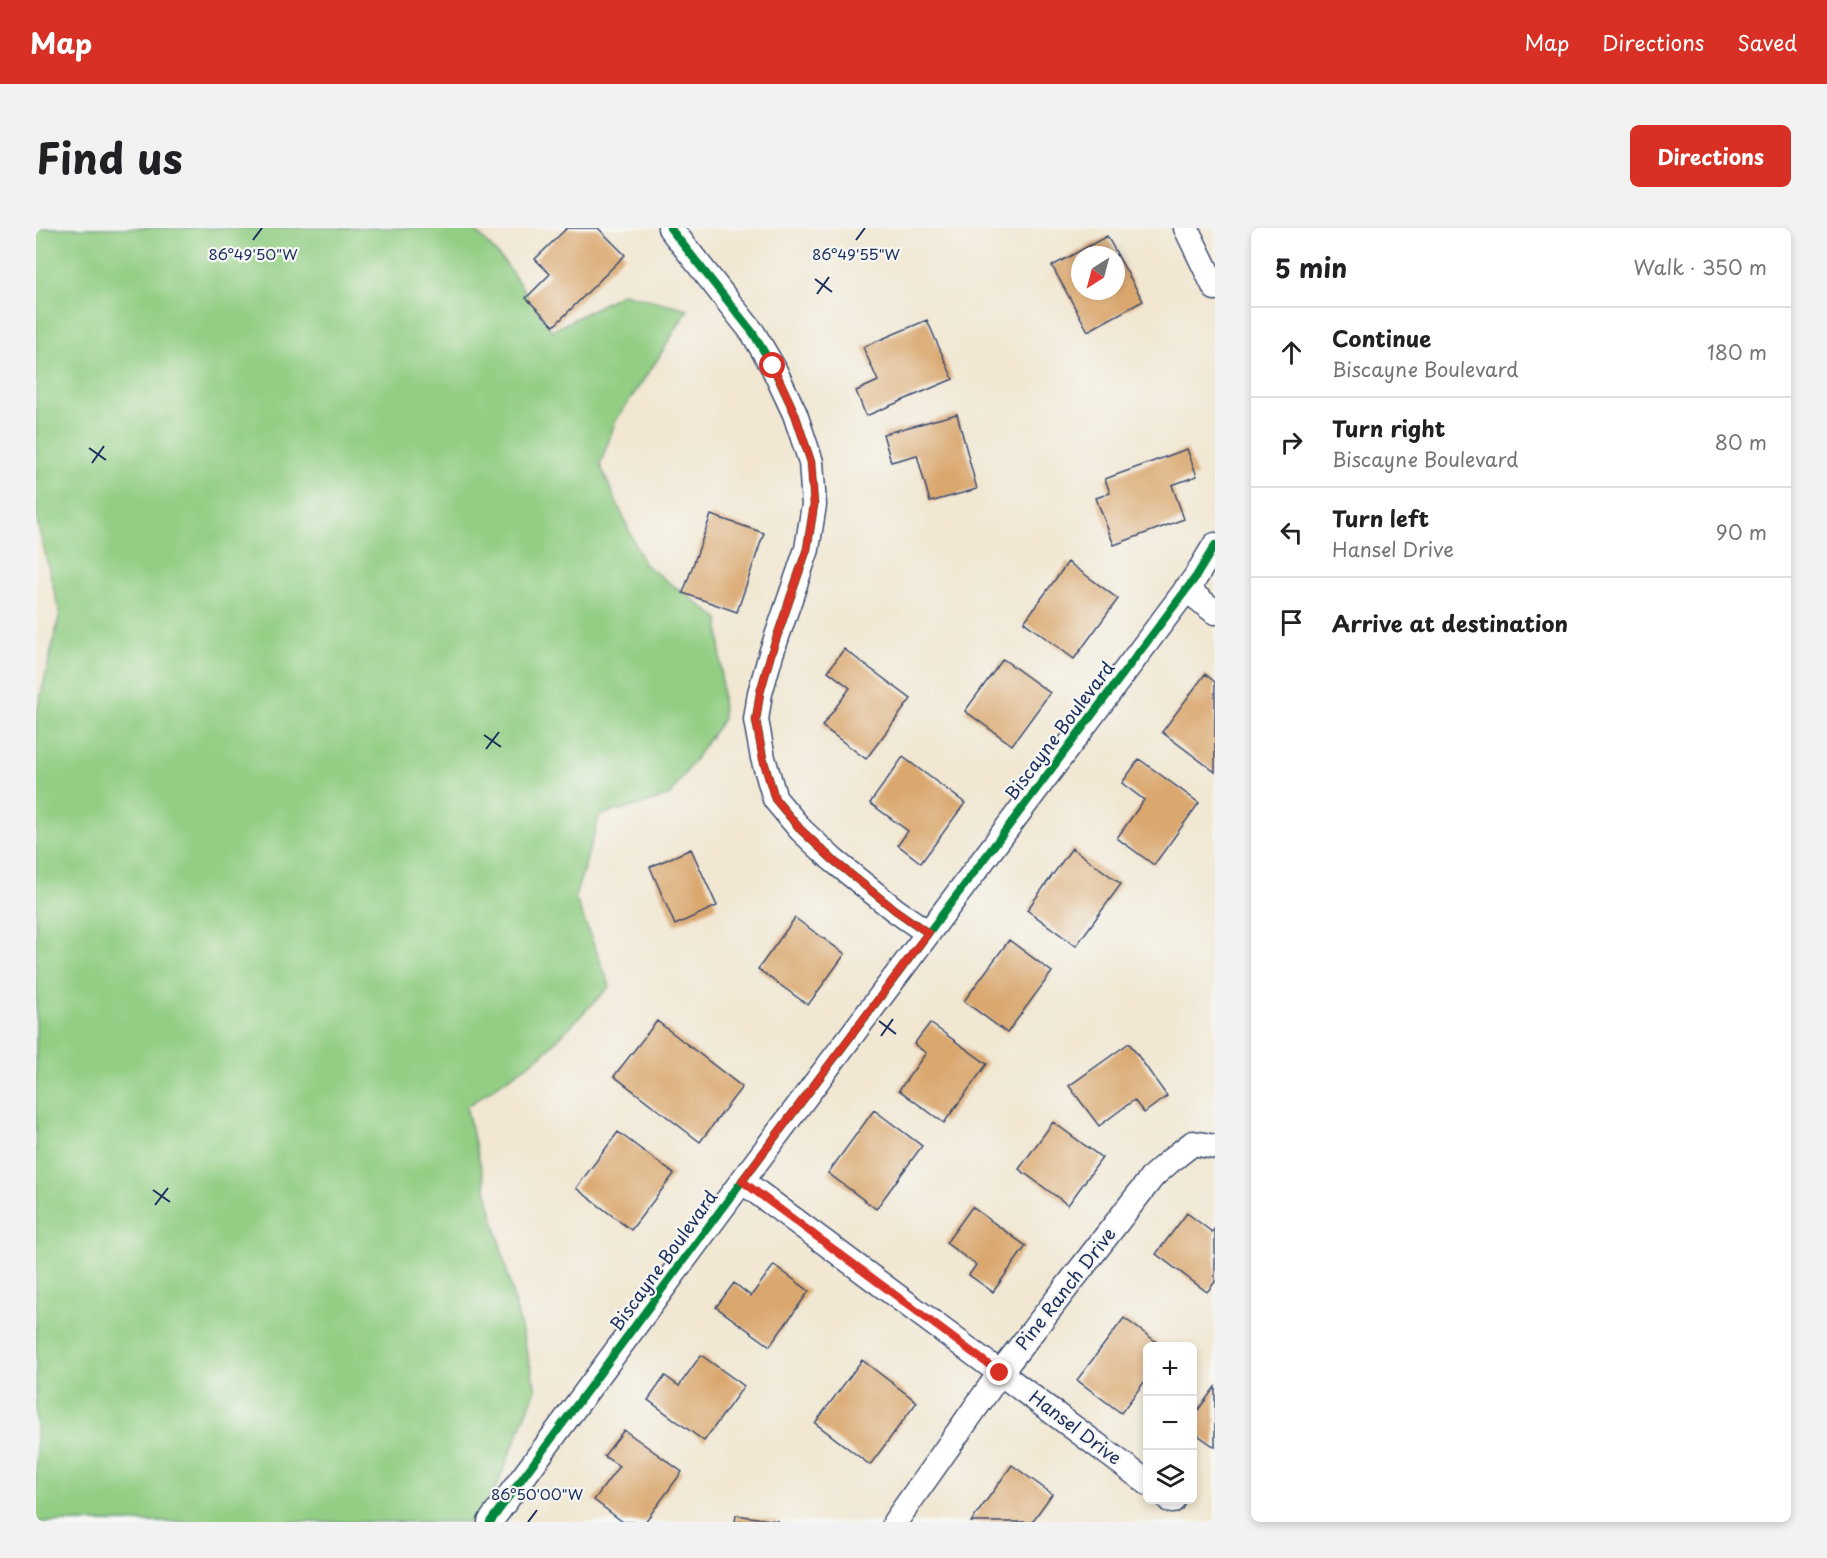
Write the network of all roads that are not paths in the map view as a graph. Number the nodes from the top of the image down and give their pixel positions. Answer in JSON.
{"nodes":[{"id":1,"x":670,"y":228,"type":"edge"},
{"id":2,"x":1186,"y":228,"type":"edge"},
{"id":3,"x":1215,"y":288,"type":"edge"},
{"id":4,"x":1215,"y":545,"type":"edge"},
{"id":5,"x":1186,"y":590,"type":"junction"},
{"id":6,"x":1215,"y":612,"type":"edge"},
{"id":7,"x":928,"y":933,"type":"junction"},
{"id":8,"x":1215,"y":1147,"type":"edge"},
{"id":9,"x":742,"y":1181,"type":"junction"},
{"id":10,"x":1000,"y":1373,"type":"junction"},
{"id":11,"x":1143,"y":1478,"type":"edge"},
{"id":12,"x":490,"y":1522,"type":"edge"},
{"id":13,"x":896,"y":1522,"type":"edge"}],
"edges":[{"from":1,"to":7,"type":"street"},
{"from":2,"to":3,"type":"street"},
{"from":4,"to":5,"type":"street","name":"Biscayne Boulevard"},
{"from":5,"to":6,"type":"street"},
{"from":5,"to":7,"type":"street","name":"Biscayne Boulevard"},
{"from":7,"to":9,"type":"street","name":"Biscayne Boulevard"},
{"from":8,"to":10,"type":"street","name":"Pine Ranch Drive"},
{"from":9,"to":10,"type":"street","name":"Hansel Drive"},
{"from":9,"to":12,"type":"street","name":"Biscayne Boulevard"},
{"from":10,"to":11,"type":"street","name":"Hansel Drive"},
{"from":10,"to":13,"type":"street","name":"Pine Ranch Drive"}]}
